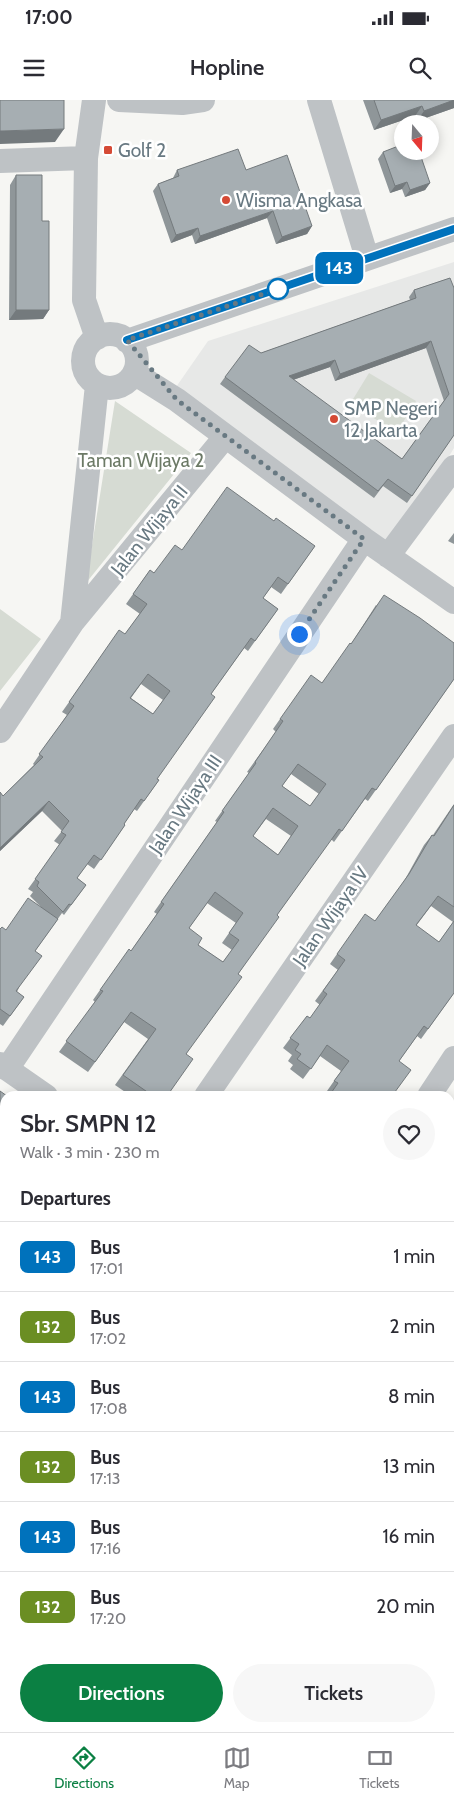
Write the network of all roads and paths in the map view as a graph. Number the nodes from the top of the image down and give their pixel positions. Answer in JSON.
{"nodes":[{"id":1,"x":94,"y":100,"type":"edge"},
{"id":2,"x":119,"y":100,"type":"edge"},
{"id":3,"x":203,"y":100,"type":"edge"},
{"id":4,"x":319,"y":100,"type":"edge"},
{"id":5,"x":86,"y":158,"type":"junction"},
{"id":6,"x":0,"y":161,"type":"edge"},
{"id":7,"x":454,"y":229,"type":"edge"},
{"id":8,"x":367,"y":258,"type":"junction"},
{"id":9,"x":97,"y":338,"type":"junction"},
{"id":10,"x":130,"y":345,"type":"junction"},
{"id":11,"x":134,"y":373,"type":"junction"},
{"id":12,"x":97,"y":384,"type":"junction"},
{"id":13,"x":177,"y":400,"type":"junction"},
{"id":14,"x":225,"y":437,"type":"junction"},
{"id":15,"x":454,"y":467,"type":"edge"},
{"id":16,"x":364,"y":539,"type":"junction"},
{"id":17,"x":388,"y":556,"type":"junction"},
{"id":18,"x":454,"y":602,"type":"edge"},
{"id":19,"x":72,"y":623,"type":"junction"},
{"id":20,"x":0,"y":731,"type":"edge"},
{"id":21,"x":454,"y":736,"type":"edge"},
{"id":22,"x":3,"y":1067,"type":"edge"},
{"id":23,"x":451,"y":1068,"type":"edge"},
{"id":24,"x":39,"y":1091,"type":"edge"},
{"id":25,"x":209,"y":1091,"type":"edge"},
{"id":26,"x":433,"y":1091,"type":"edge"}],
"edges":[{"from":1,"to":5,"type":"street"},
{"from":2,"to":3,"type":"street"},
{"from":4,"to":8,"type":"street"},
{"from":5,"to":6,"type":"street"},
{"from":5,"to":9,"type":"street"},
{"from":7,"to":8,"type":"street"},
{"from":8,"to":10,"type":"street"},
{"from":9,"to":10,"type":"street"},
{"from":9,"to":12,"type":"street"},
{"from":10,"to":11,"type":"street"},
{"from":10,"to":13,"type":"street"},
{"from":11,"to":12,"type":"street"},
{"from":11,"to":13,"type":"street"},
{"from":12,"to":19,"type":"street","name":"Jalan Wijaya II"},
{"from":13,"to":14,"type":"street"},
{"from":14,"to":16,"type":"street"},
{"from":14,"to":19,"type":"street","name":"Jalan Wijaya II"},
{"from":15,"to":17,"type":"street"},
{"from":16,"to":17,"type":"street"},
{"from":16,"to":22,"type":"street","name":"Jalan Wijaya III"},
{"from":17,"to":18,"type":"street"},
{"from":19,"to":20,"type":"street","name":"Jalan Wijaya II"},
{"from":21,"to":25,"type":"street","name":"Jalan Wijaya IV"},
{"from":22,"to":24,"type":"street"},
{"from":23,"to":26,"type":"street"}]}
